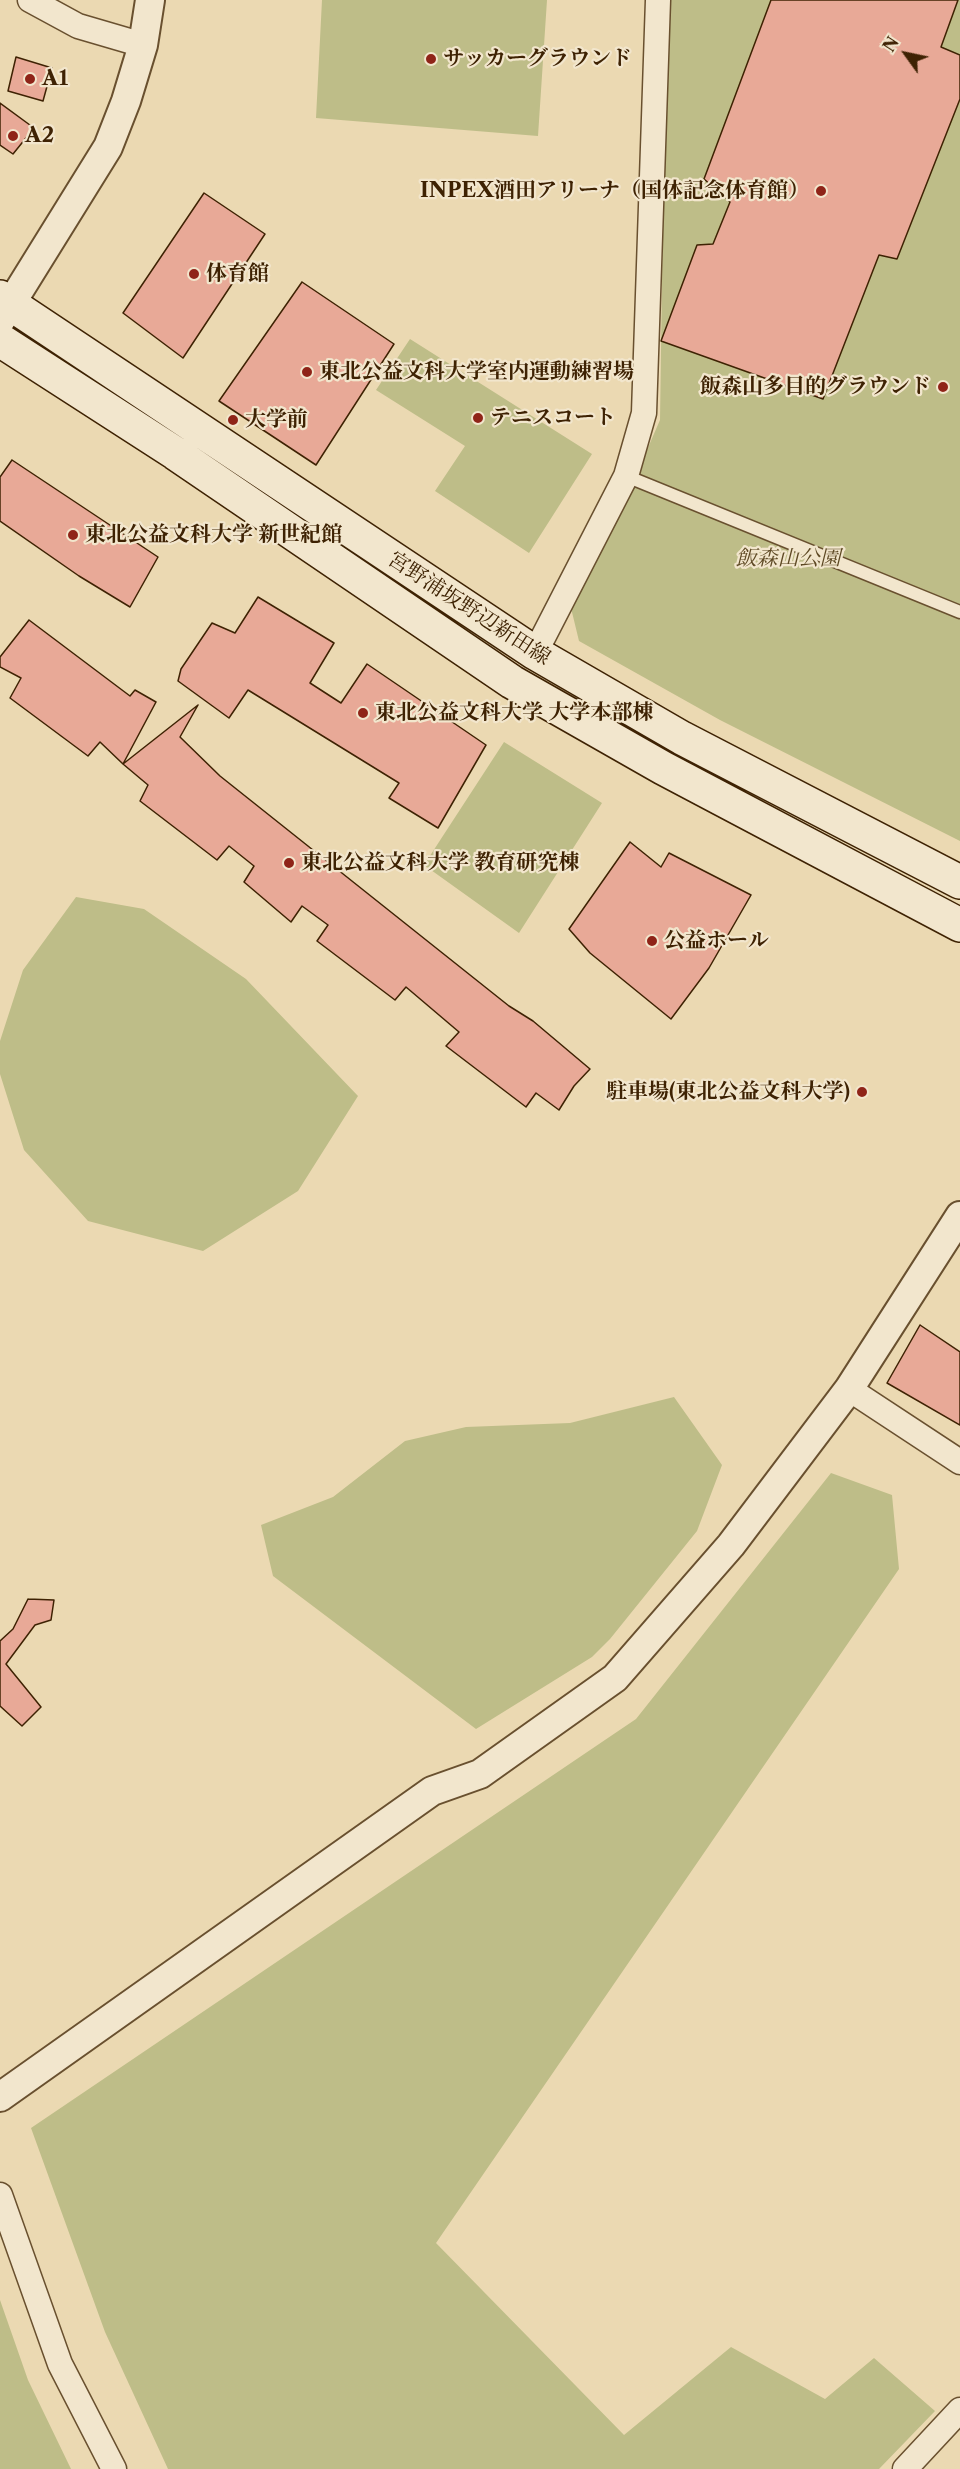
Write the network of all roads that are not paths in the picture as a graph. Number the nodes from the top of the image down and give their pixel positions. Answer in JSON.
{"nodes":[{"id":1,"x":30,"y":0,"type":"edge"},
{"id":2,"x":150,"y":0,"type":"edge"},
{"id":3,"x":658,"y":0,"type":"edge"},
{"id":4,"x":143,"y":45,"type":"junction"},
{"id":5,"x":4,"y":307,"type":"edge"},
{"id":6,"x":0,"y":340,"type":"edge"},
{"id":7,"x":626,"y":476,"type":"junction"},
{"id":8,"x":960,"y":612,"type":"edge"},
{"id":9,"x":535,"y":653,"type":"junction"},
{"id":10,"x":960,"y":882,"type":"edge"},
{"id":11,"x":960,"y":925,"type":"edge"},
{"id":12,"x":960,"y":1216,"type":"edge"},
{"id":13,"x":849,"y":1389,"type":"junction"},
{"id":14,"x":960,"y":1462,"type":"edge"},
{"id":15,"x":0,"y":2097,"type":"edge"},
{"id":16,"x":0,"y":2195,"type":"edge"},
{"id":17,"x":960,"y":2410,"type":"edge"},
{"id":18,"x":114,"y":2469,"type":"edge"},
{"id":19,"x":905,"y":2469,"type":"edge"}],
"edges":[{"from":1,"to":4,"type":"street"},
{"from":2,"to":4,"type":"street"},
{"from":3,"to":7,"type":"street"},
{"from":4,"to":5,"type":"street"},
{"from":5,"to":9,"type":"main road","name":"宮野浦坂野辺新田線"},
{"from":6,"to":11,"type":"main road","name":"宮野浦坂野辺新田線"},
{"from":7,"to":8,"type":"lane"},
{"from":7,"to":9,"type":"street"},
{"from":9,"to":10,"type":"main road","name":"宮野浦坂野辺新田線"},
{"from":12,"to":13,"type":"street"},
{"from":13,"to":14,"type":"street"},
{"from":13,"to":15,"type":"street"},
{"from":16,"to":18,"type":"street"},
{"from":17,"to":19,"type":"street"}]}
